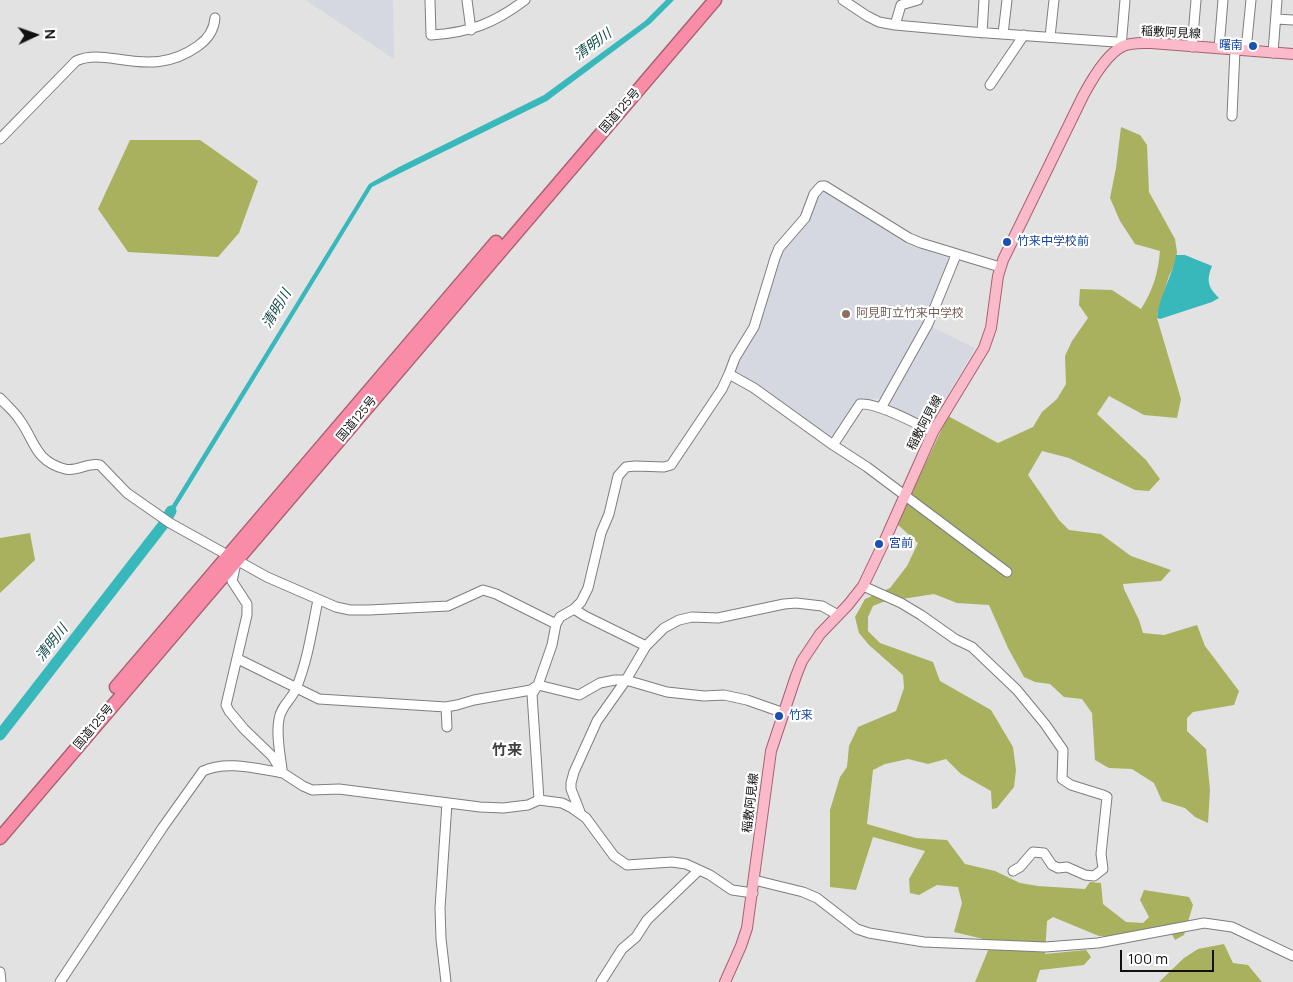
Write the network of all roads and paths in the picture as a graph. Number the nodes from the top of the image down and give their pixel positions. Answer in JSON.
{"nodes":[{"id":1,"x":430,"y":0,"type":"edge"},
{"id":2,"x":467,"y":0,"type":"edge"},
{"id":3,"x":704,"y":0,"type":"edge"},
{"id":4,"x":715,"y":0,"type":"edge"},
{"id":5,"x":843,"y":0,"type":"edge"},
{"id":6,"x":918,"y":0,"type":"edge"},
{"id":7,"x":984,"y":0,"type":"edge"},
{"id":8,"x":1007,"y":0,"type":"edge"},
{"id":9,"x":1054,"y":0,"type":"edge"},
{"id":10,"x":1125,"y":0,"type":"edge"},
{"id":11,"x":1196,"y":0,"type":"edge"},
{"id":12,"x":1223,"y":0,"type":"edge"},
{"id":13,"x":1250,"y":0,"type":"edge"},
{"id":14,"x":1277,"y":0,"type":"edge"},
{"id":15,"x":520,"y":2,"type":"edge"},
{"id":16,"x":215,"y":18,"type":"dead end"},
{"id":17,"x":1276,"y":19,"type":"junction"},
{"id":18,"x":1293,"y":20,"type":"edge"},
{"id":19,"x":895,"y":25,"type":"junction"},
{"id":20,"x":471,"y":30,"type":"junction"},
{"id":21,"x":982,"y":32,"type":"junction"},
{"id":22,"x":1003,"y":34,"type":"junction"},
{"id":23,"x":1024,"y":35,"type":"junction"},
{"id":24,"x":1050,"y":37,"type":"junction"},
{"id":25,"x":1121,"y":47,"type":"junction"},
{"id":26,"x":1192,"y":47,"type":"junction"},
{"id":27,"x":1219,"y":48,"type":"junction"},
{"id":28,"x":1241,"y":50,"type":"junction"},
{"id":29,"x":1273,"y":52,"type":"junction"},
{"id":30,"x":1293,"y":54,"type":"edge"},
{"id":31,"x":990,"y":85,"type":"dead end"},
{"id":32,"x":1232,"y":116,"type":"dead end"},
{"id":33,"x":0,"y":139,"type":"edge"},
{"id":34,"x":956,"y":255,"type":"junction"},
{"id":35,"x":1000,"y":267,"type":"junction"},
{"id":36,"x":730,"y":374,"type":"junction"},
{"id":37,"x":0,"y":398,"type":"edge"},
{"id":38,"x":881,"y":408,"type":"junction"},
{"id":39,"x":933,"y":432,"type":"junction"},
{"id":40,"x":833,"y":445,"type":"junction"},
{"id":41,"x":904,"y":496,"type":"junction"},
{"id":42,"x":232,"y":558,"type":"junction"},
{"id":43,"x":1007,"y":572,"type":"dead end"},
{"id":44,"x":863,"y":586,"type":"junction"},
{"id":45,"x":318,"y":600,"type":"junction"},
{"id":46,"x":574,"y":609,"type":"junction"},
{"id":47,"x":838,"y":615,"type":"junction"},
{"id":48,"x":556,"y":624,"type":"junction"},
{"id":49,"x":646,"y":646,"type":"junction"},
{"id":50,"x":238,"y":659,"type":"junction"},
{"id":51,"x":626,"y":680,"type":"junction"},
{"id":52,"x":538,"y":685,"type":"junction"},
{"id":53,"x":297,"y":688,"type":"junction"},
{"id":54,"x":446,"y":707,"type":"junction"},
{"id":55,"x":784,"y":713,"type":"junction"},
{"id":56,"x":447,"y":727,"type":"dead end"},
{"id":57,"x":283,"y":773,"type":"junction"},
{"id":58,"x":539,"y":800,"type":"junction"},
{"id":59,"x":447,"y":803,"type":"junction"},
{"id":60,"x":580,"y":812,"type":"junction"},
{"id":61,"x":0,"y":824,"type":"edge"},
{"id":62,"x":0,"y":838,"type":"edge"},
{"id":63,"x":699,"y":870,"type":"junction"},
{"id":64,"x":1013,"y":871,"type":"dead end"},
{"id":65,"x":754,"y":880,"type":"junction"},
{"id":66,"x":753,"y":893,"type":"junction"},
{"id":67,"x":1293,"y":956,"type":"edge"},
{"id":68,"x":0,"y":972,"type":"edge"},
{"id":69,"x":1,"y":982,"type":"edge"},
{"id":70,"x":60,"y":982,"type":"edge"},
{"id":71,"x":446,"y":982,"type":"edge"},
{"id":72,"x":601,"y":982,"type":"edge"},
{"id":73,"x":725,"y":982,"type":"edge"}],
"edges":[{"from":1,"to":20,"type":"street"},
{"from":2,"to":20,"type":"street"},
{"from":3,"to":42,"type":"highway","name":"国道125号"},
{"from":4,"to":42,"type":"highway","name":"国道125号"},
{"from":5,"to":19,"type":"street"},
{"from":6,"to":19,"type":"street"},
{"from":7,"to":21,"type":"street"},
{"from":8,"to":22,"type":"street"},
{"from":9,"to":24,"type":"street"},
{"from":10,"to":25,"type":"street"},
{"from":11,"to":26,"type":"street"},
{"from":12,"to":27,"type":"street"},
{"from":13,"to":28,"type":"street"},
{"from":14,"to":17,"type":"street"},
{"from":15,"to":20,"type":"street"},
{"from":16,"to":33,"type":"street"},
{"from":17,"to":18,"type":"street"},
{"from":17,"to":29,"type":"street"},
{"from":19,"to":21,"type":"street"},
{"from":21,"to":22,"type":"street"},
{"from":22,"to":23,"type":"street"},
{"from":23,"to":24,"type":"street"},
{"from":23,"to":31,"type":"street"},
{"from":24,"to":25,"type":"street"},
{"from":25,"to":26,"type":"main road","name":"稲敷阿見線"},
{"from":25,"to":35,"type":"main road","name":"稲敷阿見線"},
{"from":26,"to":27,"type":"main road","name":"稲敷阿見線"},
{"from":27,"to":28,"type":"main road","name":"稲敷阿見線"},
{"from":28,"to":29,"type":"main road","name":"稲敷阿見線"},
{"from":28,"to":32,"type":"street"},
{"from":29,"to":30,"type":"main road","name":"稲敷阿見線"},
{"from":34,"to":35,"type":"street"},
{"from":34,"to":36,"type":"street"},
{"from":34,"to":38,"type":"street"},
{"from":35,"to":39,"type":"main road","name":"稲敷阿見線"},
{"from":36,"to":40,"type":"street"},
{"from":36,"to":46,"type":"street"},
{"from":37,"to":42,"type":"street"},
{"from":38,"to":39,"type":"street"},
{"from":38,"to":40,"type":"street"},
{"from":39,"to":41,"type":"main road","name":"稲敷阿見線"},
{"from":40,"to":41,"type":"street"},
{"from":41,"to":43,"type":"street"},
{"from":41,"to":44,"type":"main road","name":"稲敷阿見線"},
{"from":42,"to":45,"type":"street"},
{"from":42,"to":50,"type":"street"},
{"from":42,"to":61,"type":"highway","name":"国道125号"},
{"from":42,"to":62,"type":"highway","name":"国道125号"},
{"from":44,"to":47,"type":"main road","name":"稲敷阿見線"},
{"from":44,"to":64,"type":"street"},
{"from":45,"to":48,"type":"street"},
{"from":45,"to":53,"type":"street"},
{"from":46,"to":48,"type":"street"},
{"from":46,"to":49,"type":"street"},
{"from":47,"to":49,"type":"street"},
{"from":47,"to":55,"type":"main road","name":"稲敷阿見線"},
{"from":48,"to":52,"type":"street"},
{"from":49,"to":51,"type":"street"},
{"from":50,"to":53,"type":"street"},
{"from":50,"to":57,"type":"street"},
{"from":51,"to":52,"type":"street"},
{"from":51,"to":55,"type":"street"},
{"from":51,"to":60,"type":"street"},
{"from":52,"to":54,"type":"street"},
{"from":52,"to":58,"type":"street"},
{"from":53,"to":54,"type":"street"},
{"from":53,"to":57,"type":"street"},
{"from":54,"to":56,"type":"street"},
{"from":55,"to":65,"type":"main road","name":"稲敷阿見線"},
{"from":57,"to":59,"type":"street"},
{"from":57,"to":70,"type":"street"},
{"from":58,"to":59,"type":"street"},
{"from":58,"to":60,"type":"street"},
{"from":59,"to":71,"type":"street"},
{"from":60,"to":63,"type":"street"},
{"from":63,"to":66,"type":"street"},
{"from":63,"to":72,"type":"street"},
{"from":65,"to":66,"type":"main road","name":"稲敷阿見線"},
{"from":65,"to":67,"type":"street"},
{"from":66,"to":73,"type":"main road","name":"稲敷阿見線"},
{"from":68,"to":69,"type":"street"}]}
